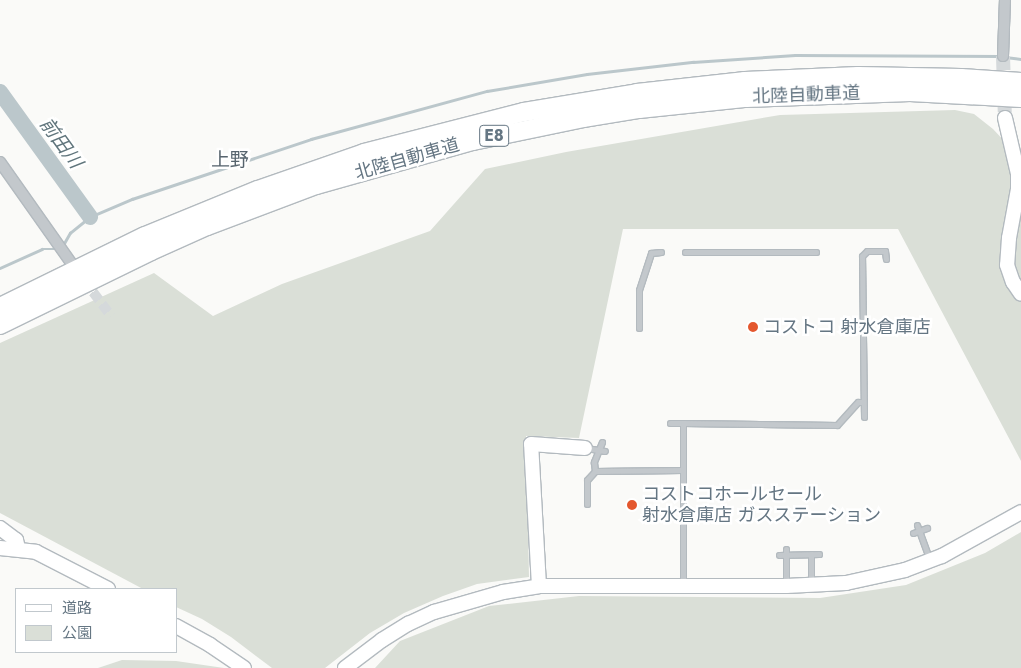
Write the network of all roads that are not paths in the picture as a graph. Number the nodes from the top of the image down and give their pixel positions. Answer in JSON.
{"nodes":[{"id":1,"x":1005,"y":0,"type":"edge"},
{"id":2,"x":1003,"y":56,"type":"tunnel mouth"},
{"id":3,"x":1021,"y":82,"type":"edge"},
{"id":4,"x":1021,"y":98,"type":"edge"},
{"id":5,"x":1005,"y":118,"type":"tunnel mouth"},
{"id":6,"x":0,"y":162,"type":"edge"},
{"id":7,"x":201,"y":211,"type":"junction"},
{"id":8,"x":661,"y":252,"type":"dead end"},
{"id":9,"x":685,"y":252,"type":"dead end"},
{"id":10,"x":816,"y":252,"type":"dead end"},
{"id":11,"x":886,"y":259,"type":"dead end"},
{"id":12,"x":72,"y":264,"type":"dead end"},
{"id":13,"x":1021,"y":294,"type":"edge"},
{"id":14,"x":0,"y":298,"type":"edge"},
{"id":15,"x":0,"y":307,"type":"edge"},
{"id":16,"x":0,"y":325,"type":"edge"},
{"id":17,"x":639,"y":328,"type":"dead end"},
{"id":18,"x":863,"y":402,"type":"junction"},
{"id":19,"x":864,"y":417,"type":"dead end"},
{"id":20,"x":670,"y":423,"type":"dead end"},
{"id":21,"x":683,"y":423,"type":"junction"},
{"id":22,"x":602,"y":442,"type":"dead end"},
{"id":23,"x":585,"y":448,"type":"joint"},
{"id":24,"x":603,"y":450,"type":"junction"},
{"id":25,"x":682,"y":470,"type":"junction"},
{"id":26,"x":595,"y":471,"type":"junction"},
{"id":27,"x":587,"y":504,"type":"dead end"},
{"id":28,"x":1021,"y":512,"type":"edge"},
{"id":29,"x":0,"y":528,"type":"edge"},
{"id":30,"x":918,"y":528,"type":"junction"},
{"id":31,"x":927,"y":528,"type":"dead end"},
{"id":32,"x":913,"y":534,"type":"dead end"},
{"id":33,"x":0,"y":548,"type":"edge"},
{"id":34,"x":18,"y":548,"type":"junction"},
{"id":35,"x":786,"y":552,"type":"junction"},
{"id":36,"x":812,"y":554,"type":"junction"},
{"id":37,"x":819,"y":554,"type":"dead end"},
{"id":38,"x":780,"y":555,"type":"dead end"},
{"id":39,"x":930,"y":560,"type":"junction"},
{"id":40,"x":683,"y":585,"type":"junction"},
{"id":41,"x":540,"y":586,"type":"junction"},
{"id":42,"x":786,"y":586,"type":"junction"},
{"id":43,"x":811,"y":586,"type":"junction"},
{"id":44,"x":106,"y":588,"type":"edge"},
{"id":45,"x":178,"y":627,"type":"edge"},
{"id":46,"x":244,"y":668,"type":"edge"},
{"id":47,"x":345,"y":668,"type":"edge"}],
"edges":[{"from":1,"to":2,"type":"street"},
{"from":3,"to":7,"type":"highway","name":"北陸自動車道","number":"E8"},
{"from":4,"to":16,"type":"highway","name":"北陸自動車道","number":"E8"},
{"from":5,"to":13,"type":"street"},
{"from":6,"to":12,"type":"street"},
{"from":7,"to":14,"type":"highway"},
{"from":7,"to":15,"type":"highway","name":"北陸自動車道","number":"E8"},
{"from":8,"to":17,"type":"lane"},
{"from":9,"to":10,"type":"lane"},
{"from":11,"to":18,"type":"lane"},
{"from":18,"to":19,"type":"lane"},
{"from":18,"to":21,"type":"lane"},
{"from":20,"to":21,"type":"lane"},
{"from":21,"to":25,"type":"lane"},
{"from":22,"to":24,"type":"lane"},
{"from":23,"to":24,"type":"lane"},
{"from":23,"to":41,"type":"street"},
{"from":24,"to":26,"type":"lane"},
{"from":25,"to":26,"type":"lane"},
{"from":25,"to":40,"type":"lane"},
{"from":26,"to":27,"type":"lane"},
{"from":28,"to":39,"type":"street"},
{"from":29,"to":34,"type":"street"},
{"from":30,"to":31,"type":"lane"},
{"from":30,"to":32,"type":"lane"},
{"from":30,"to":39,"type":"lane"},
{"from":33,"to":34,"type":"street"},
{"from":34,"to":44,"type":"street"},
{"from":35,"to":36,"type":"lane"},
{"from":35,"to":38,"type":"lane"},
{"from":35,"to":42,"type":"lane"},
{"from":36,"to":37,"type":"lane"},
{"from":36,"to":43,"type":"lane"},
{"from":39,"to":43,"type":"street"},
{"from":40,"to":41,"type":"street"},
{"from":40,"to":42,"type":"street"},
{"from":41,"to":47,"type":"street"},
{"from":42,"to":43,"type":"street"},
{"from":45,"to":46,"type":"street"}]}
